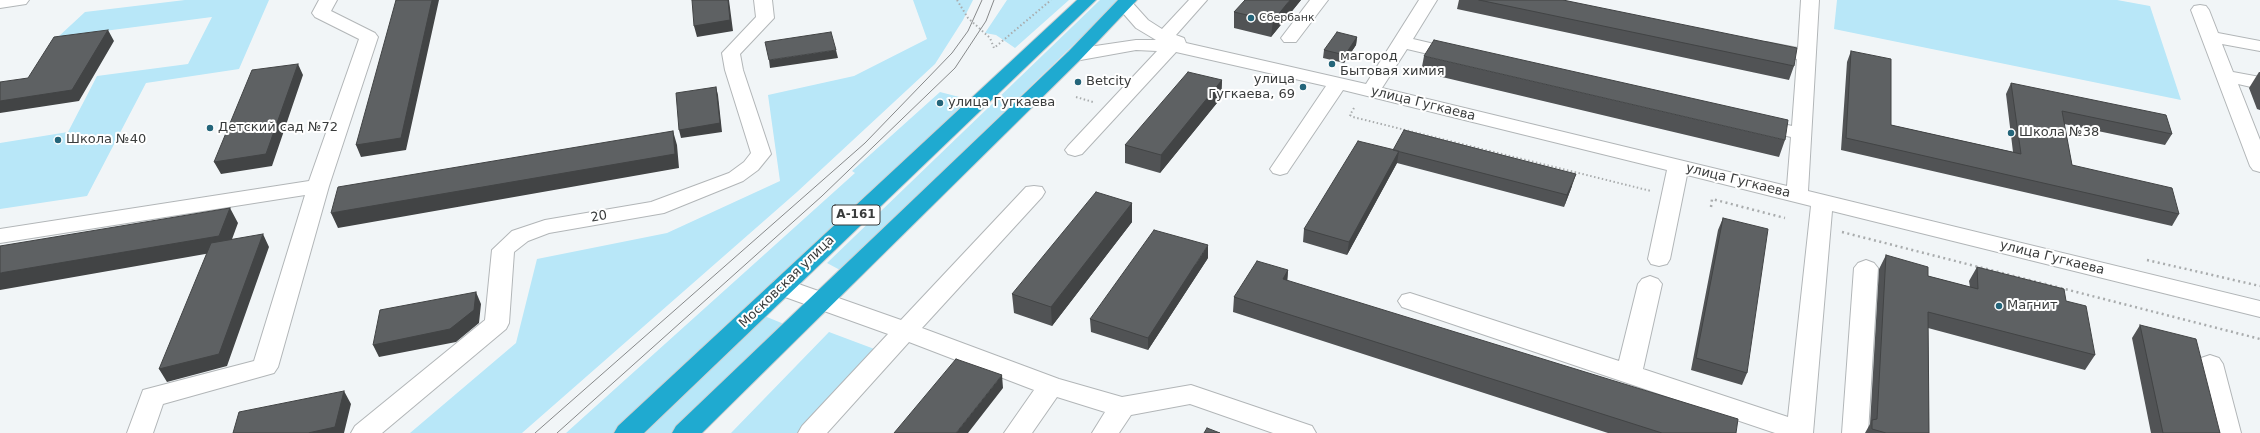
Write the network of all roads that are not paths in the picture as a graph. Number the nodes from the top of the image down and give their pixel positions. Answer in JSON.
{"nodes":[{"id":1,"x":20,"y":0,"type":"edge"},
{"id":2,"x":328,"y":0,"type":"edge"},
{"id":3,"x":763,"y":0,"type":"edge"},
{"id":4,"x":1087,"y":0,"type":"edge"},
{"id":5,"x":1198,"y":0,"type":"edge"},
{"id":6,"x":1319,"y":0,"type":"edge"},
{"id":7,"x":1428,"y":0,"type":"edge"},
{"id":8,"x":1810,"y":0,"type":"edge"},
{"id":9,"x":0,"y":2,"type":"edge"},
{"id":10,"x":1126,"y":2,"type":"edge"},
{"id":11,"x":2200,"y":10,"type":"dead end"},
{"id":12,"x":2212,"y":37,"type":"junction"},
{"id":13,"x":1290,"y":38,"type":"dead end"},
{"id":14,"x":1168,"y":41,"type":"junction"},
{"id":15,"x":1402,"y":42,"type":"junction"},
{"id":16,"x":1752,"y":44,"type":"edge"},
{"id":17,"x":2260,"y":46,"type":"edge"},
{"id":18,"x":1075,"y":55,"type":"junction"},
{"id":19,"x":1807,"y":56,"type":"junction"},
{"id":20,"x":1479,"y":60,"type":"edge"},
{"id":21,"x":2226,"y":76,"type":"junction"},
{"id":22,"x":1338,"y":83,"type":"junction"},
{"id":23,"x":2260,"y":83,"type":"edge"},
{"id":24,"x":1371,"y":91,"type":"junction"},
{"id":25,"x":1740,"y":120,"type":"edge"},
{"id":26,"x":1802,"y":134,"type":"junction"},
{"id":27,"x":1075,"y":150,"type":"dead end"},
{"id":28,"x":2258,"y":155,"type":"edge"},
{"id":29,"x":1678,"y":166,"type":"junction"},
{"id":30,"x":1280,"y":169,"type":"dead end"},
{"id":31,"x":318,"y":186,"type":"junction"},
{"id":32,"x":1034,"y":192,"type":"dead end"},
{"id":33,"x":1797,"y":195,"type":"junction"},
{"id":34,"x":1822,"y":201,"type":"junction"},
{"id":35,"x":0,"y":236,"type":"edge"},
{"id":36,"x":1659,"y":259,"type":"dead end"},
{"id":37,"x":1866,"y":268,"type":"dead end"},
{"id":38,"x":1650,"y":284,"type":"dead end"},
{"id":39,"x":782,"y":287,"type":"junction"},
{"id":40,"x":822,"y":301,"type":"junction"},
{"id":41,"x":1410,"y":301,"type":"dead end"},
{"id":42,"x":2260,"y":309,"type":"edge"},
{"id":43,"x":905,"y":331,"type":"junction"},
{"id":44,"x":2210,"y":364,"type":"dead end"},
{"id":45,"x":1629,"y":374,"type":"junction"},
{"id":46,"x":1051,"y":386,"type":"junction"},
{"id":47,"x":1122,"y":407,"type":"junction"},
{"id":48,"x":1800,"y":432,"type":"edge"},
{"id":49,"x":140,"y":433,"type":"edge"},
{"id":50,"x":364,"y":433,"type":"edge"},
{"id":51,"x":627,"y":433,"type":"edge"},
{"id":52,"x":685,"y":433,"type":"edge"},
{"id":53,"x":811,"y":433,"type":"edge"},
{"id":54,"x":1017,"y":433,"type":"edge"},
{"id":55,"x":1105,"y":433,"type":"edge"},
{"id":56,"x":1302,"y":433,"type":"edge"},
{"id":57,"x":1855,"y":433,"type":"edge"},
{"id":58,"x":2228,"y":433,"type":"edge"}],
"edges":[{"from":1,"to":9,"type":"street"},
{"from":2,"to":31,"type":"street"},
{"from":3,"to":50,"type":"street","name":"20"},
{"from":4,"to":39,"type":"highway","name":"Московская улица","number":"А-161"},
{"from":5,"to":14,"type":"street"},
{"from":6,"to":13,"type":"street"},
{"from":7,"to":15,"type":"street"},
{"from":8,"to":19,"type":"street"},
{"from":10,"to":14,"type":"street","name":"улица Гугкаева"},
{"from":10,"to":18,"type":"highway","number":"А-161"},
{"from":11,"to":12,"type":"street"},
{"from":12,"to":17,"type":"street"},
{"from":12,"to":21,"type":"street"},
{"from":14,"to":18,"type":"street","name":"улица Гугкаева"},
{"from":14,"to":22,"type":"street","name":"улица Гугкаева"},
{"from":14,"to":27,"type":"street"},
{"from":15,"to":20,"type":"street"},
{"from":15,"to":24,"type":"street"},
{"from":16,"to":19,"type":"street"},
{"from":18,"to":40,"type":"highway","number":"А-161"},
{"from":19,"to":26,"type":"street"},
{"from":21,"to":23,"type":"street"},
{"from":21,"to":28,"type":"street"},
{"from":22,"to":24,"type":"street","name":"улица Гугкаева"},
{"from":22,"to":30,"type":"street"},
{"from":24,"to":29,"type":"street","name":"улица Гугкаева"},
{"from":25,"to":26,"type":"street"},
{"from":26,"to":33,"type":"street"},
{"from":29,"to":33,"type":"street","name":"улица Гугкаева"},
{"from":29,"to":36,"type":"street"},
{"from":31,"to":35,"type":"street"},
{"from":31,"to":49,"type":"street"},
{"from":32,"to":43,"type":"street"},
{"from":33,"to":34,"type":"street","name":"улица Гугкаева"},
{"from":34,"to":42,"type":"street","name":"улица Гугкаева"},
{"from":34,"to":48,"type":"street"},
{"from":37,"to":57,"type":"street"},
{"from":38,"to":45,"type":"street"},
{"from":39,"to":40,"type":"street"},
{"from":39,"to":51,"type":"highway","name":"Московская улица","number":"А-161"},
{"from":40,"to":43,"type":"street"},
{"from":40,"to":52,"type":"highway","number":"А-161"},
{"from":41,"to":45,"type":"street"},
{"from":43,"to":46,"type":"street"},
{"from":43,"to":53,"type":"street"},
{"from":44,"to":58,"type":"street"},
{"from":45,"to":48,"type":"street"},
{"from":46,"to":47,"type":"street"},
{"from":46,"to":54,"type":"street"},
{"from":47,"to":55,"type":"street"},
{"from":47,"to":56,"type":"street"}]}
